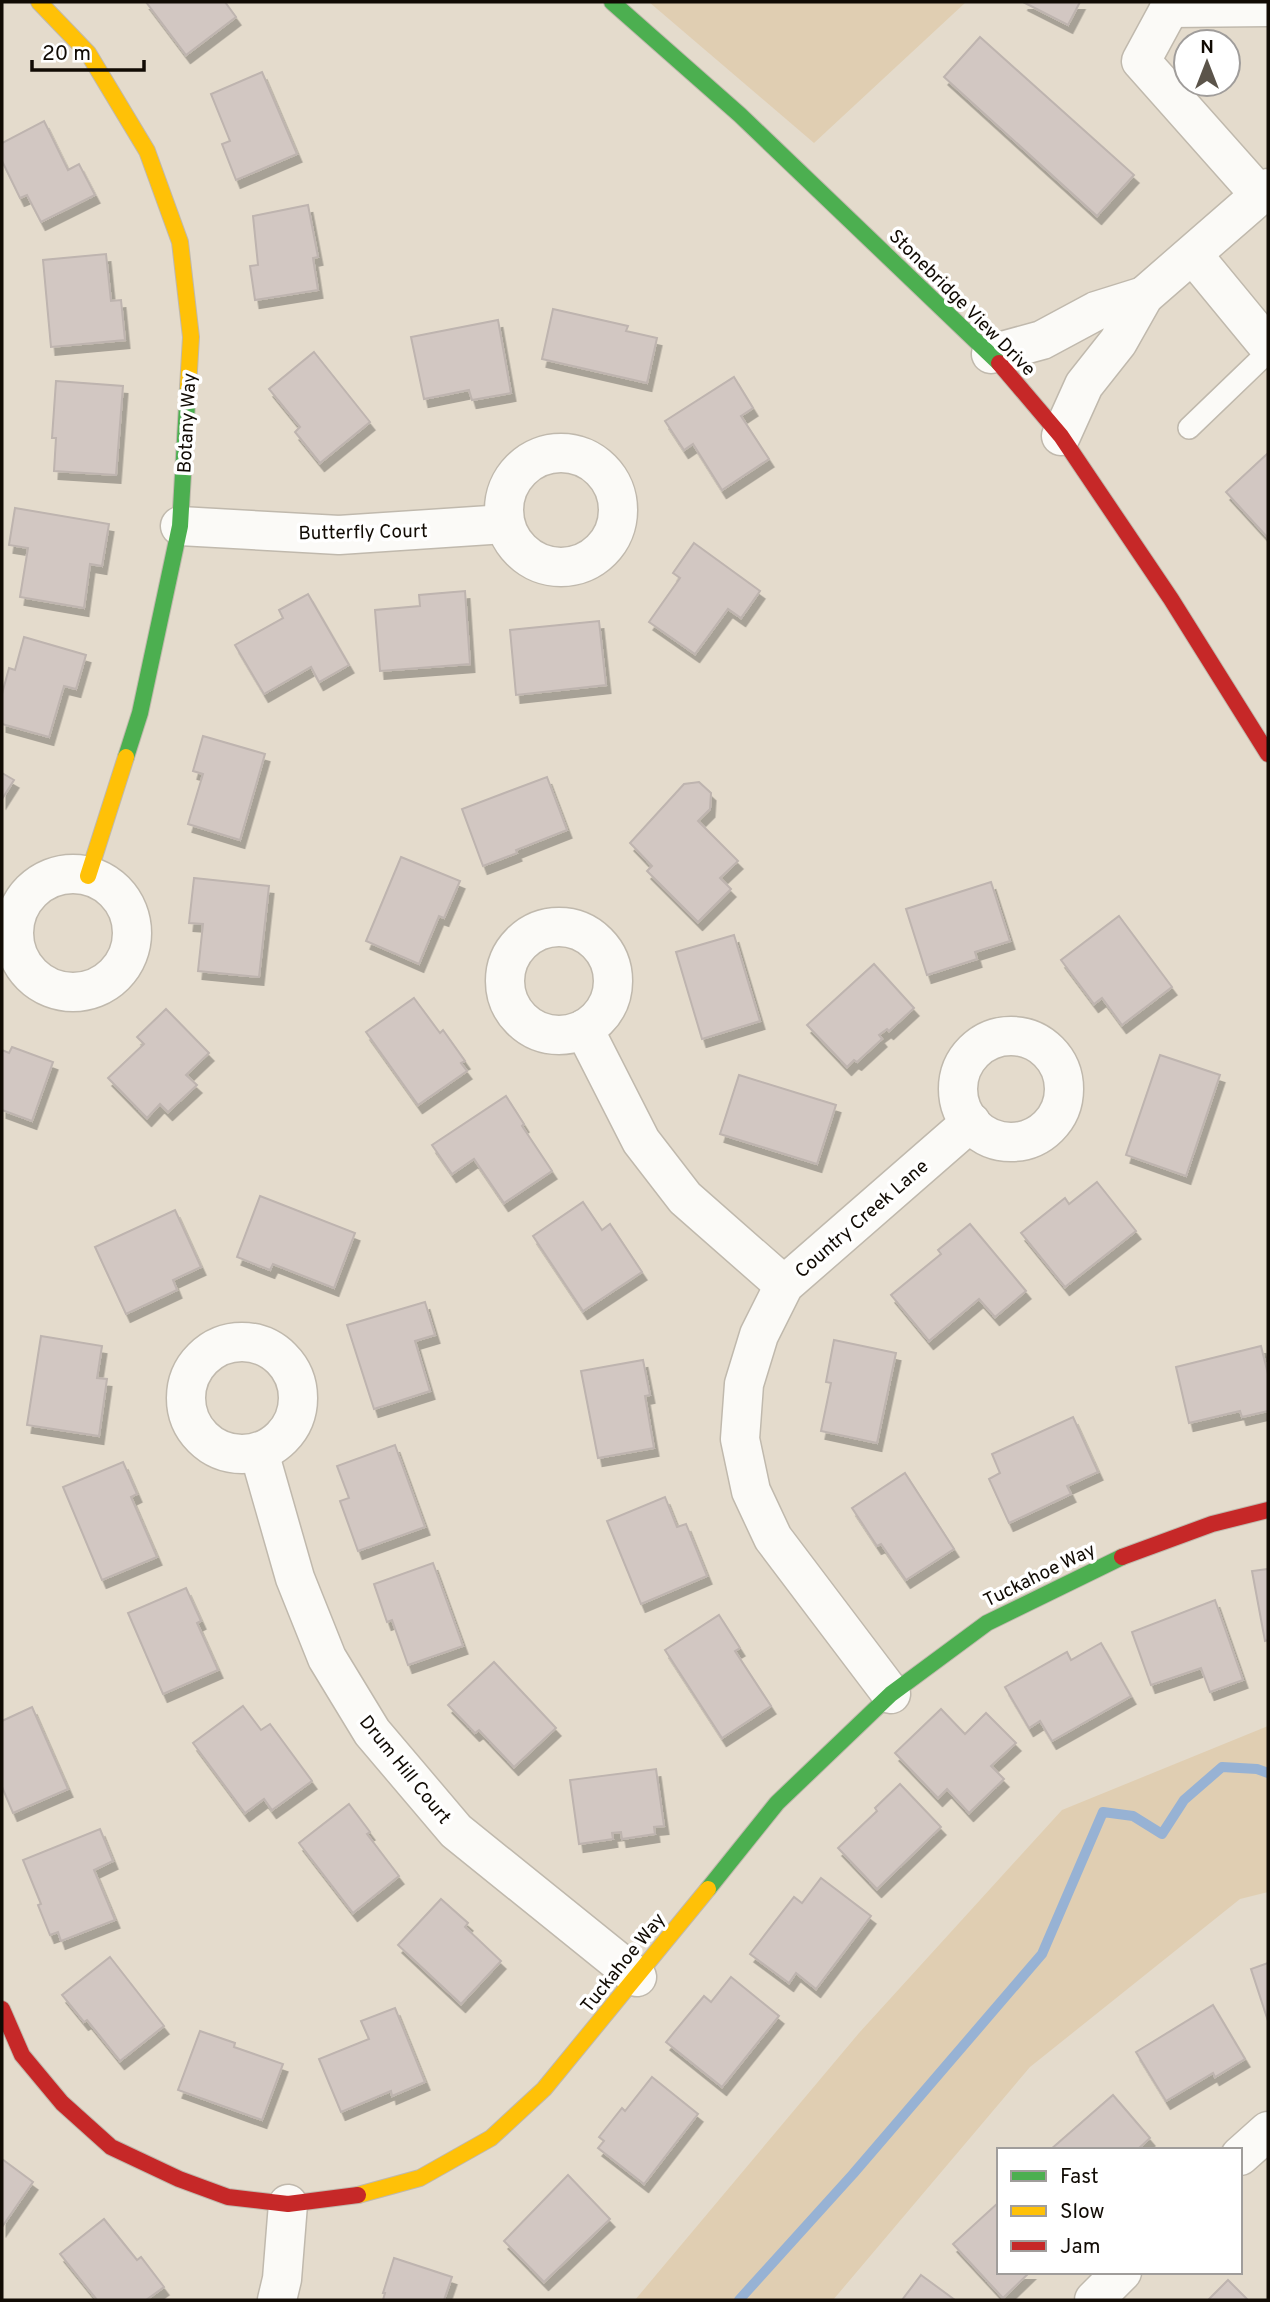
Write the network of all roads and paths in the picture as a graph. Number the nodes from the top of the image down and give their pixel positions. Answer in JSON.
{"nodes":[{"id":1,"x":39,"y":2,"type":"edge"},
{"id":2,"x":612,"y":2,"type":"edge"},
{"id":3,"x":1171,"y":5,"type":"edge"},
{"id":4,"x":1268,"y":8,"type":"edge"},
{"id":5,"x":1264,"y":192,"type":"edge"},
{"id":6,"x":1193,"y":255,"type":"junction"},
{"id":7,"x":1144,"y":296,"type":"junction"},
{"id":8,"x":1268,"y":345,"type":"edge"},
{"id":9,"x":1268,"y":352,"type":"edge"},
{"id":10,"x":991,"y":354,"type":"junction"},
{"id":11,"x":1189,"y":428,"type":"dead end"},
{"id":12,"x":1061,"y":436,"type":"junction"},
{"id":13,"x":505,"y":524,"type":"dead end"},
{"id":14,"x":180,"y":526,"type":"junction"},
{"id":15,"x":1268,"y":754,"type":"edge"},
{"id":16,"x":88,"y":876,"type":"dead end"},
{"id":17,"x":584,"y":1029,"type":"dead end"},
{"id":18,"x":971,"y":1122,"type":"dead end"},
{"id":19,"x":784,"y":1285,"type":"junction"},
{"id":20,"x":259,"y":1452,"type":"dead end"},
{"id":21,"x":1268,"y":1510,"type":"edge"},
{"id":22,"x":891,"y":1694,"type":"junction"},
{"id":23,"x":637,"y":1977,"type":"junction"},
{"id":24,"x":2,"y":2009,"type":"edge"},
{"id":25,"x":1268,"y":2131,"type":"edge"},
{"id":26,"x":1242,"y":2154,"type":"edge"},
{"id":27,"x":288,"y":2204,"type":"junction"},
{"id":28,"x":1120,"y":2274,"type":"edge"},
{"id":29,"x":277,"y":2300,"type":"edge"},
{"id":30,"x":1094,"y":2300,"type":"edge"}],
"edges":[{"from":1,"to":14,"type":"street","name":"Botany Way"},
{"from":2,"to":10,"type":"street","name":"Stonebridge View Drive"},
{"from":3,"to":4,"type":"street"},
{"from":3,"to":5,"type":"street"},
{"from":5,"to":6,"type":"street"},
{"from":6,"to":7,"type":"street"},
{"from":6,"to":8,"type":"street"},
{"from":7,"to":10,"type":"street"},
{"from":7,"to":12,"type":"street"},
{"from":9,"to":11,"type":"lane"},
{"from":10,"to":12,"type":"street","name":"Stonebridge View Drive"},
{"from":12,"to":15,"type":"street","name":"Stonebridge View Drive"},
{"from":13,"to":14,"type":"street","name":"Butterfly Court"},
{"from":14,"to":16,"type":"street","name":"Botany Way"},
{"from":17,"to":19,"type":"street"},
{"from":18,"to":19,"type":"street","name":"Country Creek Lane"},
{"from":19,"to":22,"type":"street","name":"Country Creek Lane"},
{"from":20,"to":23,"type":"street","name":"Drum Hill Court"},
{"from":21,"to":22,"type":"street","name":"Tuckahoe Way"},
{"from":22,"to":23,"type":"street","name":"Tuckahoe Way"},
{"from":23,"to":27,"type":"street","name":"Tuckahoe Way"},
{"from":24,"to":27,"type":"street","name":"Tuckahoe Way"},
{"from":25,"to":26,"type":"street"},
{"from":27,"to":29,"type":"street"},
{"from":28,"to":30,"type":"street"}]}
